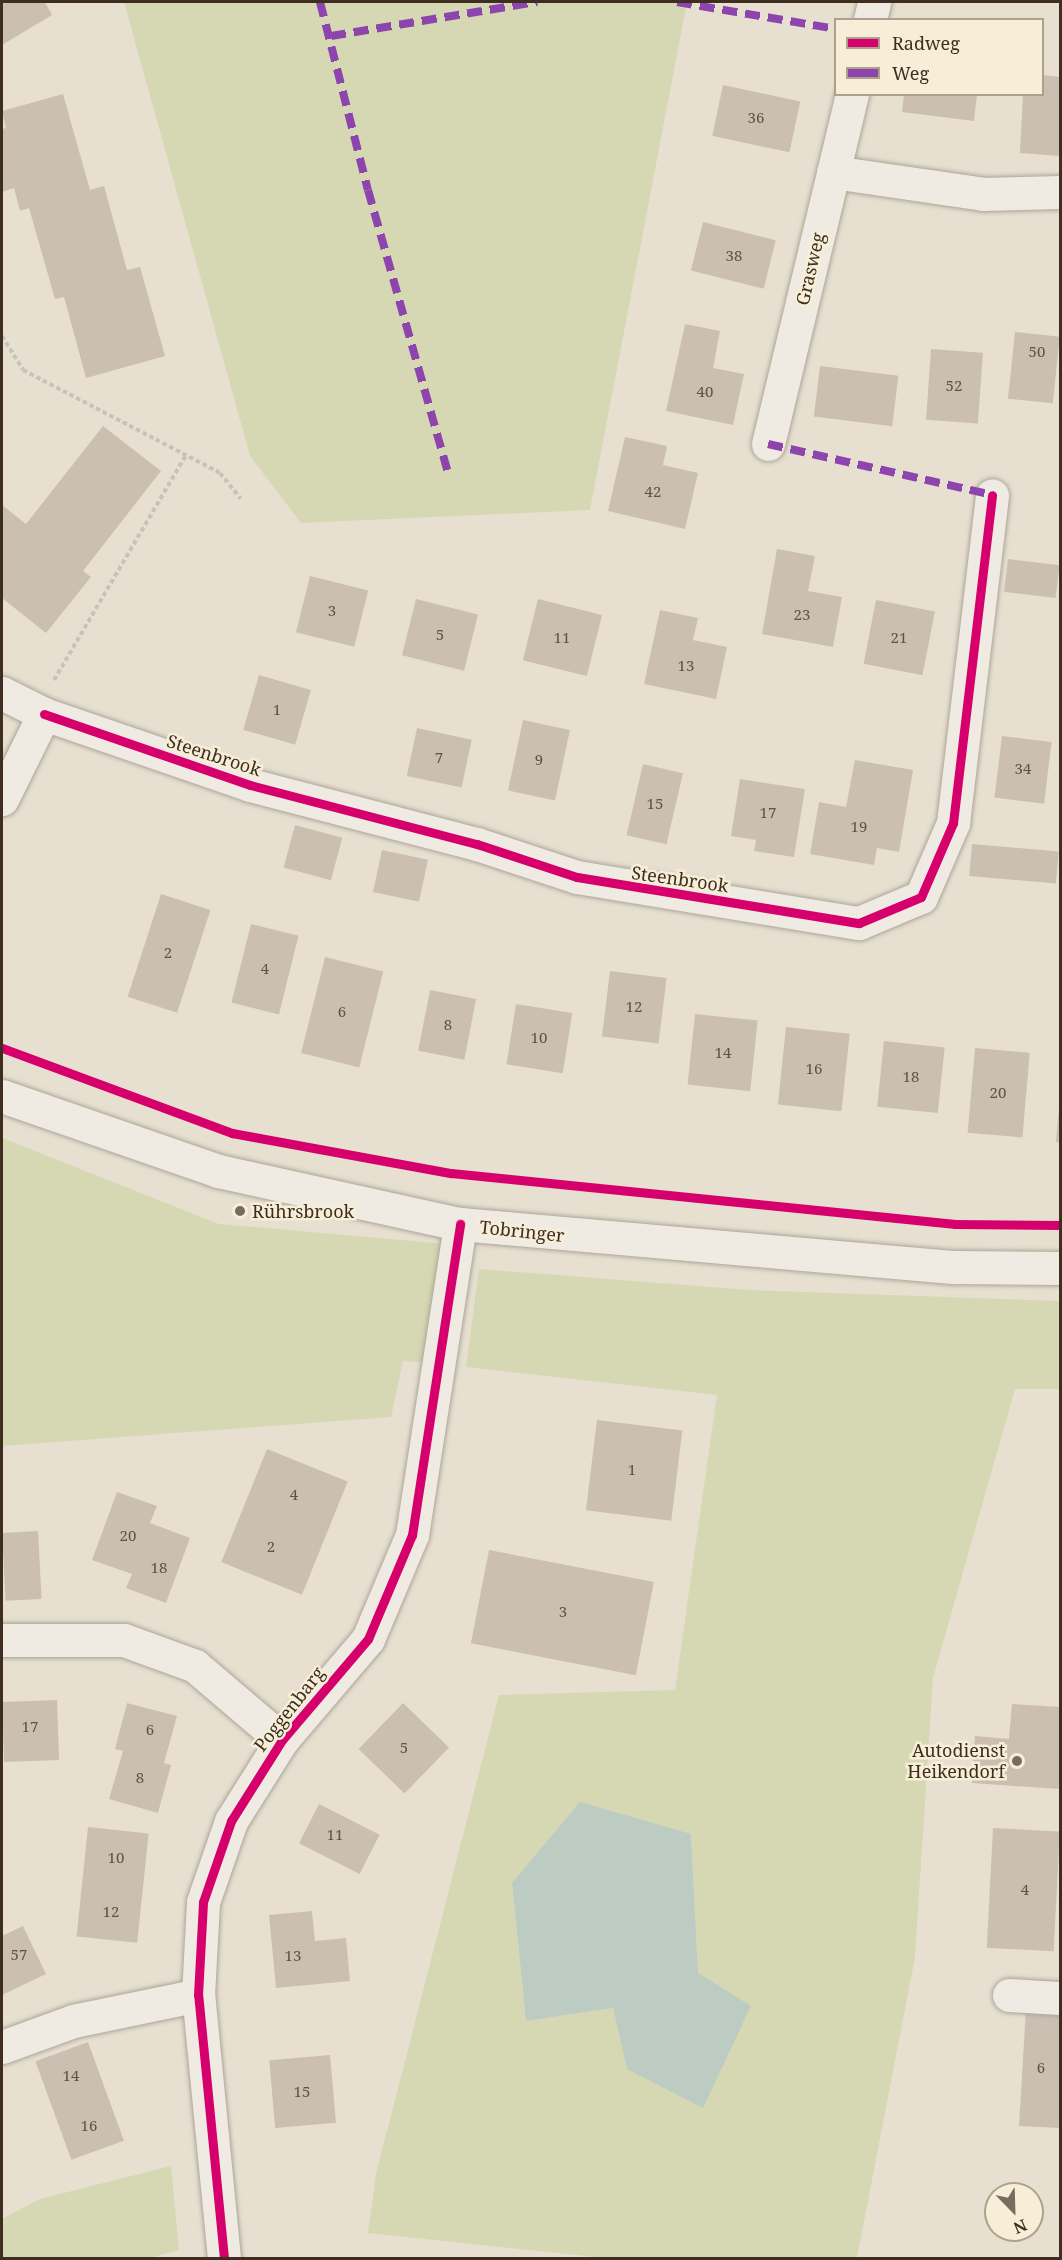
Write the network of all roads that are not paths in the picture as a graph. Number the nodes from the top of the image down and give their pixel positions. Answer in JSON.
{"nodes":[{"id":1,"x":874,"y":2,"type":"edge"},
{"id":2,"x":870,"y":18,"type":"edge"},
{"id":3,"x":852,"y":96,"type":"edge"},
{"id":4,"x":833,"y":172,"type":"junction"},
{"id":5,"x":1060,"y":192,"type":"edge"},
{"id":6,"x":768,"y":444,"type":"dead end"},
{"id":7,"x":992,"y":495,"type":"dead end"},
{"id":8,"x":2,"y":693,"type":"edge"},
{"id":9,"x":40,"y":712,"type":"junction"},
{"id":10,"x":2,"y":799,"type":"edge"},
{"id":11,"x":2,"y":1096,"type":"edge"},
{"id":12,"x":460,"y":1224,"type":"junction"},
{"id":13,"x":1060,"y":1268,"type":"edge"},
{"id":14,"x":2,"y":1640,"type":"edge"},
{"id":15,"x":282,"y":1740,"type":"junction"},
{"id":16,"x":198,"y":1995,"type":"junction"},
{"id":17,"x":1009,"y":1995,"type":"dead end"},
{"id":18,"x":1060,"y":1998,"type":"edge"},
{"id":19,"x":2,"y":2047,"type":"edge"},
{"id":20,"x":224,"y":2259,"type":"edge"}],
"edges":[{"from":1,"to":2,"type":"street"},
{"from":3,"to":4,"type":"street","name":"Grasweg"},
{"from":4,"to":5,"type":"street"},
{"from":4,"to":6,"type":"street","name":"Grasweg"},
{"from":7,"to":9,"type":"street","name":"Steenbrook"},
{"from":8,"to":9,"type":"street"},
{"from":9,"to":10,"type":"street"},
{"from":11,"to":12,"type":"street","name":"Tobringer"},
{"from":12,"to":13,"type":"street","name":"Tobringer"},
{"from":12,"to":15,"type":"street","name":"Poggenbarg"},
{"from":14,"to":15,"type":"street","name":"Poggenbarg"},
{"from":15,"to":16,"type":"street","name":"Poggenbarg"},
{"from":16,"to":19,"type":"street"},
{"from":16,"to":20,"type":"street","name":"Poggenbarg"},
{"from":17,"to":18,"type":"street"}]}
